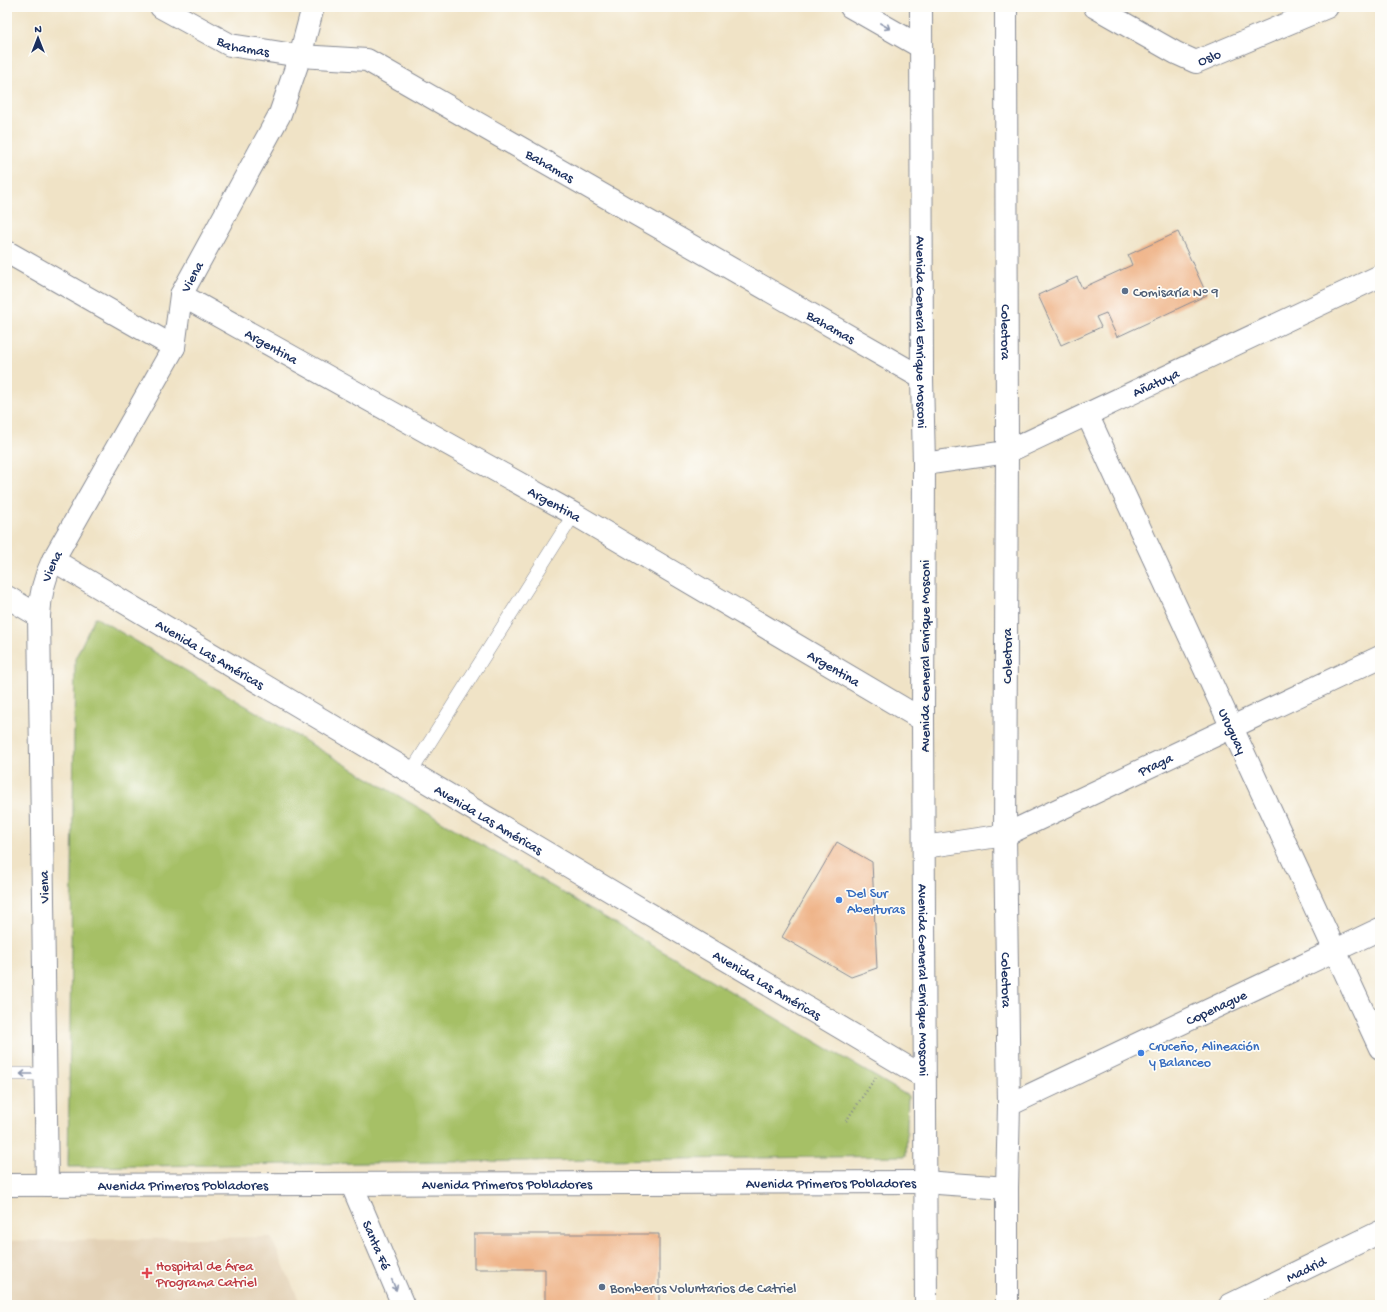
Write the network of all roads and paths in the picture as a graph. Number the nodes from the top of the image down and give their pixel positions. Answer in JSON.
{"nodes":[{"id":1,"x":161,"y":7,"type":"edge"},
{"id":2,"x":313,"y":7,"type":"edge"},
{"id":3,"x":851,"y":7,"type":"edge"},
{"id":4,"x":921,"y":7,"type":"edge"},
{"id":5,"x":1006,"y":7,"type":"edge"},
{"id":6,"x":1095,"y":7,"type":"edge"},
{"id":7,"x":1327,"y":7,"type":"edge"},
{"id":8,"x":921,"y":47,"type":"junction"},
{"id":9,"x":300,"y":56,"type":"junction"},
{"id":10,"x":7,"y":252,"type":"edge"},
{"id":11,"x":1380,"y":276,"type":"edge"},
{"id":12,"x":181,"y":295,"type":"junction"},
{"id":13,"x":174,"y":347,"type":"junction"},
{"id":14,"x":922,"y":378,"type":"junction"},
{"id":15,"x":1087,"y":414,"type":"junction"},
{"id":16,"x":1007,"y":452,"type":"junction"},
{"id":17,"x":924,"y":464,"type":"junction"},
{"id":18,"x":574,"y":514,"type":"junction"},
{"id":19,"x":54,"y":560,"type":"junction"},
{"id":20,"x":7,"y":597,"type":"edge"},
{"id":21,"x":39,"y":616,"type":"junction"},
{"id":22,"x":1380,"y":657,"type":"edge"},
{"id":23,"x":923,"y":720,"type":"junction"},
{"id":24,"x":1232,"y":727,"type":"junction"},
{"id":25,"x":411,"y":772,"type":"junction"},
{"id":26,"x":1004,"y":835,"type":"junction"},
{"id":27,"x":924,"y":847,"type":"junction"},
{"id":28,"x":1380,"y":929,"type":"edge"},
{"id":29,"x":1335,"y":950,"type":"junction"},
{"id":30,"x":1380,"y":1048,"type":"edge"},
{"id":31,"x":890,"y":1056,"type":"junction"},
{"id":32,"x":7,"y":1074,"type":"edge"},
{"id":33,"x":46,"y":1074,"type":"junction"},
{"id":34,"x":924,"y":1077,"type":"junction"},
{"id":35,"x":1009,"y":1105,"type":"junction"},
{"id":36,"x":846,"y":1122,"type":"dead end"},
{"id":37,"x":924,"y":1182,"type":"junction"},
{"id":38,"x":7,"y":1185,"type":"edge"},
{"id":39,"x":47,"y":1185,"type":"junction"},
{"id":40,"x":352,"y":1185,"type":"junction"},
{"id":41,"x":1007,"y":1188,"type":"junction"},
{"id":42,"x":1380,"y":1232,"type":"edge"},
{"id":43,"x":403,"y":1305,"type":"edge"},
{"id":44,"x":926,"y":1305,"type":"edge"},
{"id":45,"x":1007,"y":1305,"type":"edge"},
{"id":46,"x":1230,"y":1305,"type":"edge"}],
"edges":[{"from":1,"to":9,"type":"street","name":"Bahamas"},
{"from":2,"to":9,"type":"street","name":"Viena"},
{"from":3,"to":8,"type":"street","one_way":true},
{"from":4,"to":8,"type":"street","name":"Avenida General Enrique Mosconi"},
{"from":5,"to":16,"type":"street","name":"Colectora"},
{"from":6,"to":7,"type":"street","name":"Oslo"},
{"from":8,"to":14,"type":"street","name":"Avenida General Enrique Mosconi"},
{"from":9,"to":12,"type":"street","name":"Viena"},
{"from":9,"to":14,"type":"street","name":"Bahamas"},
{"from":10,"to":13,"type":"street"},
{"from":11,"to":15,"type":"street","name":"Añatuya"},
{"from":12,"to":13,"type":"street","name":"Viena"},
{"from":12,"to":18,"type":"street","name":"Argentina"},
{"from":13,"to":19,"type":"street","name":"Viena"},
{"from":14,"to":17,"type":"street","name":"Avenida General Enrique Mosconi"},
{"from":15,"to":16,"type":"street","name":"Añatuya"},
{"from":15,"to":24,"type":"street","name":"Uruguay"},
{"from":16,"to":17,"type":"street","name":"Añatuya"},
{"from":16,"to":26,"type":"street","name":"Colectora"},
{"from":17,"to":23,"type":"street","name":"Avenida General Enrique Mosconi"},
{"from":18,"to":23,"type":"street","name":"Argentina"},
{"from":18,"to":25,"type":"lane"},
{"from":19,"to":21,"type":"street","name":"Viena"},
{"from":19,"to":25,"type":"street","name":"Avenida Las Américas"},
{"from":20,"to":21,"type":"street"},
{"from":21,"to":33,"type":"street","name":"Viena"},
{"from":22,"to":24,"type":"street","name":"Praga"},
{"from":23,"to":27,"type":"street","name":"Avenida General Enrique Mosconi"},
{"from":24,"to":26,"type":"street","name":"Praga"},
{"from":24,"to":29,"type":"street","name":"Uruguay"},
{"from":25,"to":31,"type":"street","name":"Avenida Las Américas"},
{"from":26,"to":27,"type":"street","name":"Praga"},
{"from":26,"to":35,"type":"street","name":"Colectora"},
{"from":27,"to":34,"type":"street","name":"Avenida General Enrique Mosconi"},
{"from":28,"to":29,"type":"street","name":"Copenague"},
{"from":29,"to":30,"type":"street","name":"Uruguay"},
{"from":29,"to":35,"type":"street","name":"Copenague"},
{"from":31,"to":34,"type":"street","name":"Avenida Las Américas"},
{"from":31,"to":36,"type":"path"},
{"from":33,"to":32,"type":"lane","one_way":true},
{"from":33,"to":39,"type":"street","name":"Viena"},
{"from":34,"to":37,"type":"street","name":"Avenida General Enrique Mosconi"},
{"from":35,"to":41,"type":"street","name":"Colectora"},
{"from":37,"to":40,"type":"street","name":"Avenida Primeros Pobladores"},
{"from":37,"to":41,"type":"street","name":"Avenida Primeros Pobladores"},
{"from":37,"to":44,"type":"street","name":"Avenida General Enrique Mosconi"},
{"from":38,"to":39,"type":"street","name":"Avenida Primeros Pobladores"},
{"from":39,"to":40,"type":"street","name":"Avenida Primeros Pobladores"},
{"from":40,"to":43,"type":"street","name":"Santa Fé","one_way":true},
{"from":41,"to":45,"type":"street","name":"Colectora"},
{"from":42,"to":46,"type":"street","name":"Madrid"}]}
